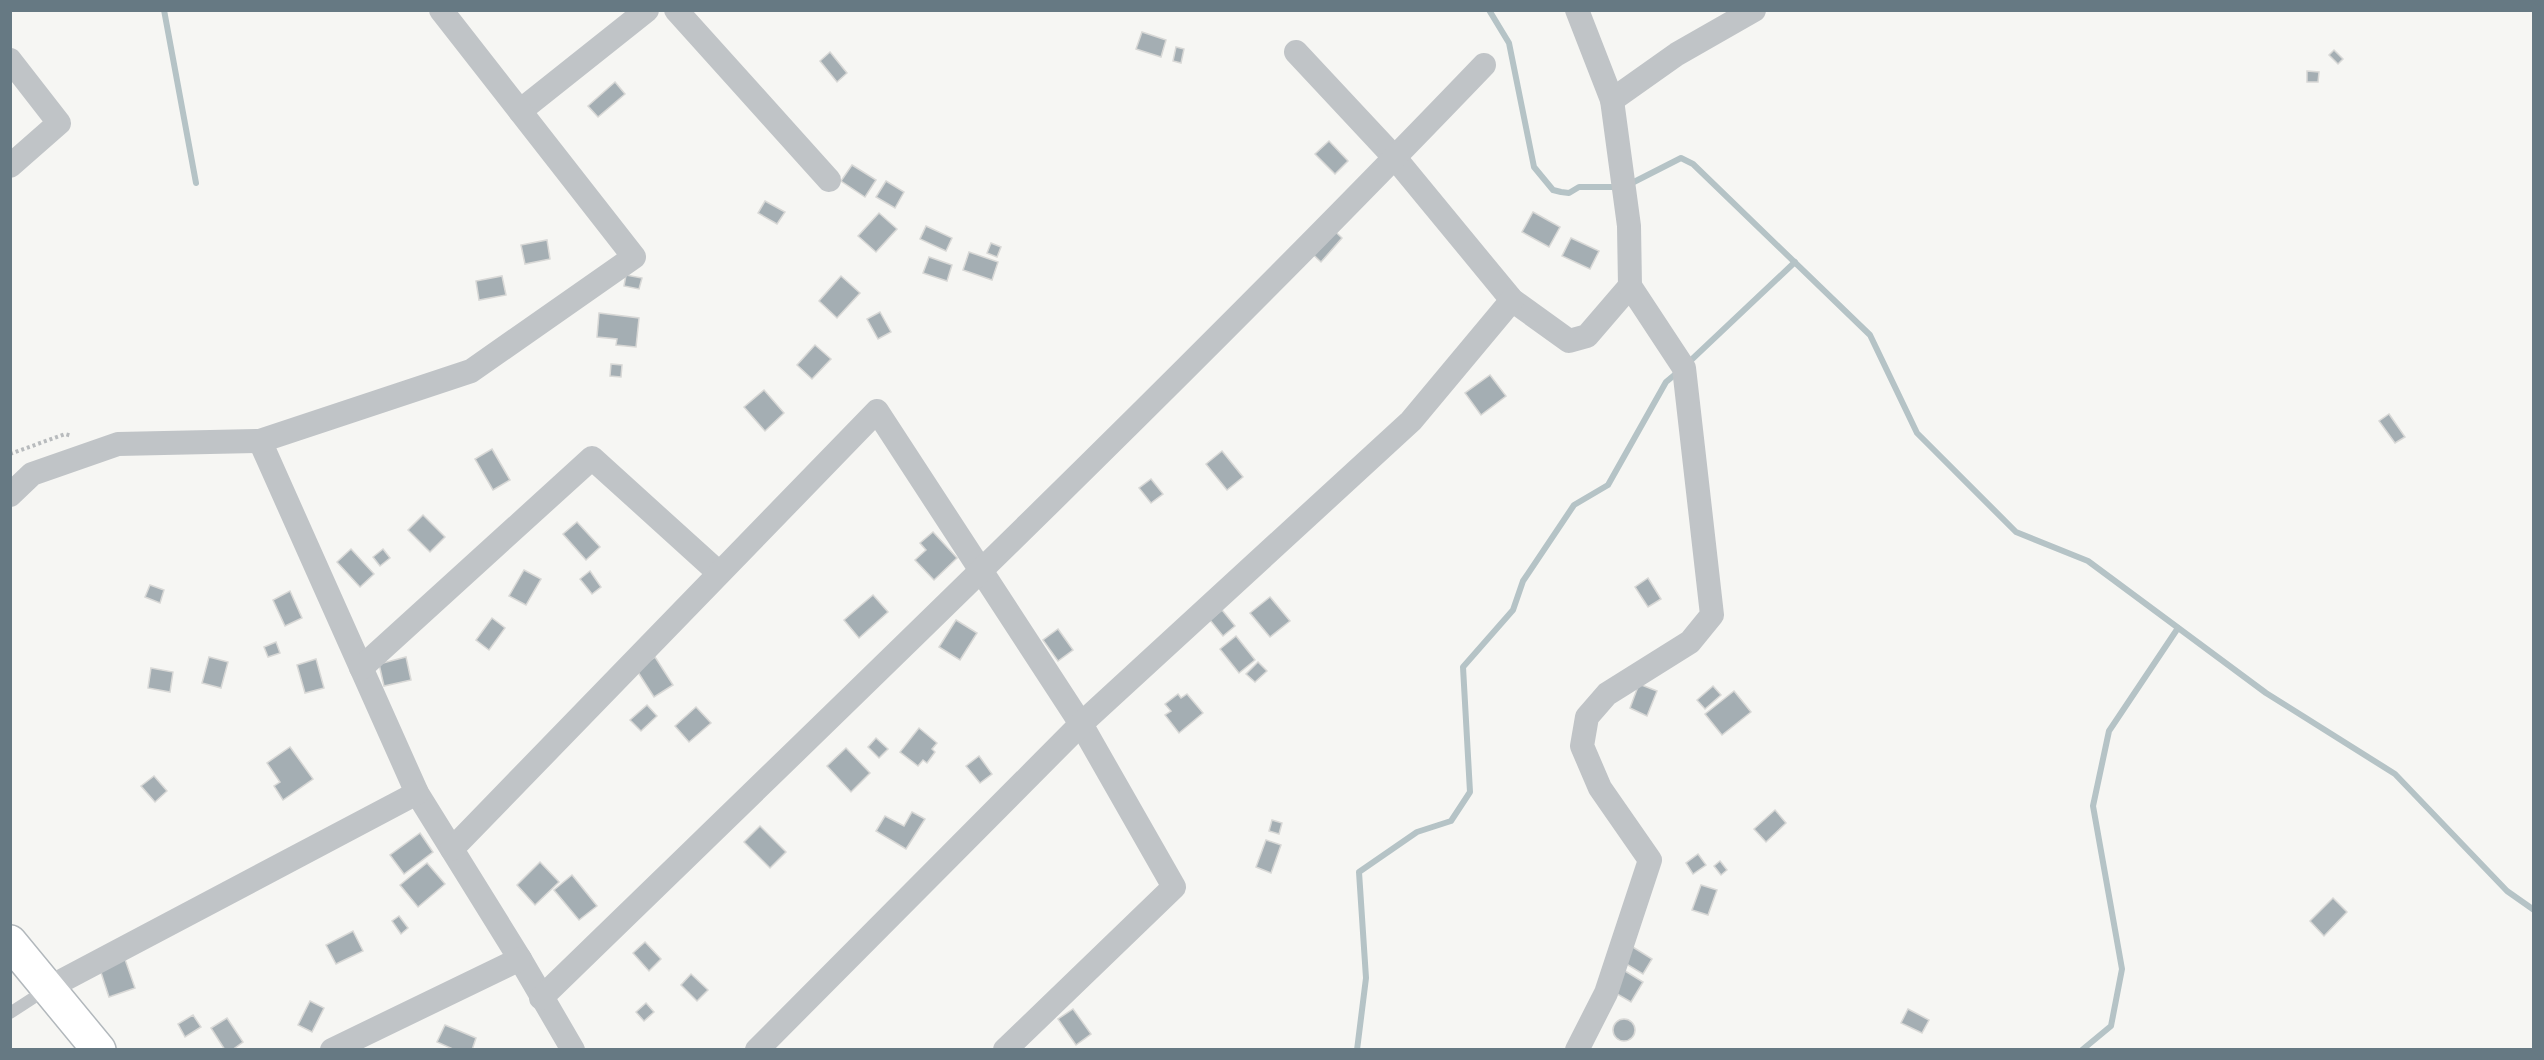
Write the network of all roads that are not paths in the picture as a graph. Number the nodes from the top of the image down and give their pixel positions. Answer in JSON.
{"nodes":[{"id":1,"x":441,"y":10,"type":"edge"},
{"id":2,"x":647,"y":10,"type":"edge"},
{"id":3,"x":676,"y":10,"type":"edge"},
{"id":4,"x":1577,"y":10,"type":"edge"},
{"id":5,"x":1754,"y":10,"type":"edge"},
{"id":6,"x":1296,"y":52,"type":"dead end"},
{"id":7,"x":10,"y":60,"type":"edge"},
{"id":8,"x":1485,"y":65,"type":"dead end"},
{"id":9,"x":1612,"y":100,"type":"junction"},
{"id":10,"x":520,"y":111,"type":"junction"},
{"id":11,"x":1395,"y":158,"type":"junction"},
{"id":12,"x":10,"y":166,"type":"edge"},
{"id":13,"x":829,"y":180,"type":"dead end"},
{"id":14,"x":1630,"y":286,"type":"junction"},
{"id":15,"x":1512,"y":300,"type":"junction"},
{"id":16,"x":260,"y":441,"type":"junction"},
{"id":17,"x":10,"y":495,"type":"edge"},
{"id":18,"x":982,"y":569,"type":"junction"},
{"id":19,"x":719,"y":573,"type":"junction"},
{"id":20,"x":361,"y":668,"type":"junction"},
{"id":21,"x":1081,"y":724,"type":"junction"},
{"id":22,"x":417,"y":793,"type":"junction"},
{"id":23,"x":452,"y":849,"type":"junction"},
{"id":24,"x":10,"y":942,"type":"edge"},
{"id":25,"x":520,"y":959,"type":"junction"},
{"id":26,"x":50,"y":987,"type":"junction"},
{"id":27,"x":541,"y":998,"type":"junction"},
{"id":28,"x":10,"y":1013,"type":"edge"},
{"id":29,"x":99,"y":1050,"type":"edge"},
{"id":30,"x":332,"y":1050,"type":"edge"},
{"id":31,"x":573,"y":1050,"type":"edge"},
{"id":32,"x":757,"y":1050,"type":"edge"},
{"id":33,"x":1005,"y":1050,"type":"edge"},
{"id":34,"x":1577,"y":1050,"type":"edge"}],
"edges":[{"from":1,"to":10,"type":"street"},
{"from":2,"to":10,"type":"street"},
{"from":3,"to":13,"type":"street"},
{"from":4,"to":9,"type":"street"},
{"from":5,"to":9,"type":"street"},
{"from":6,"to":11,"type":"street"},
{"from":7,"to":12,"type":"street"},
{"from":8,"to":11,"type":"street"},
{"from":9,"to":14,"type":"street"},
{"from":10,"to":16,"type":"street"},
{"from":11,"to":15,"type":"street"},
{"from":11,"to":18,"type":"street"},
{"from":14,"to":15,"type":"street"},
{"from":14,"to":34,"type":"street"},
{"from":15,"to":21,"type":"street"},
{"from":16,"to":17,"type":"street"},
{"from":16,"to":20,"type":"street"},
{"from":18,"to":19,"type":"street"},
{"from":18,"to":21,"type":"street"},
{"from":18,"to":27,"type":"street"},
{"from":19,"to":20,"type":"street"},
{"from":19,"to":23,"type":"street"},
{"from":20,"to":22,"type":"street"},
{"from":21,"to":32,"type":"street"},
{"from":21,"to":33,"type":"street"},
{"from":22,"to":23,"type":"street"},
{"from":22,"to":26,"type":"street"},
{"from":23,"to":25,"type":"street"},
{"from":24,"to":26,"type":"street"},
{"from":25,"to":27,"type":"street"},
{"from":25,"to":30,"type":"street"},
{"from":26,"to":28,"type":"lane"},
{"from":26,"to":29,"type":"street"},
{"from":27,"to":31,"type":"street"}]}
